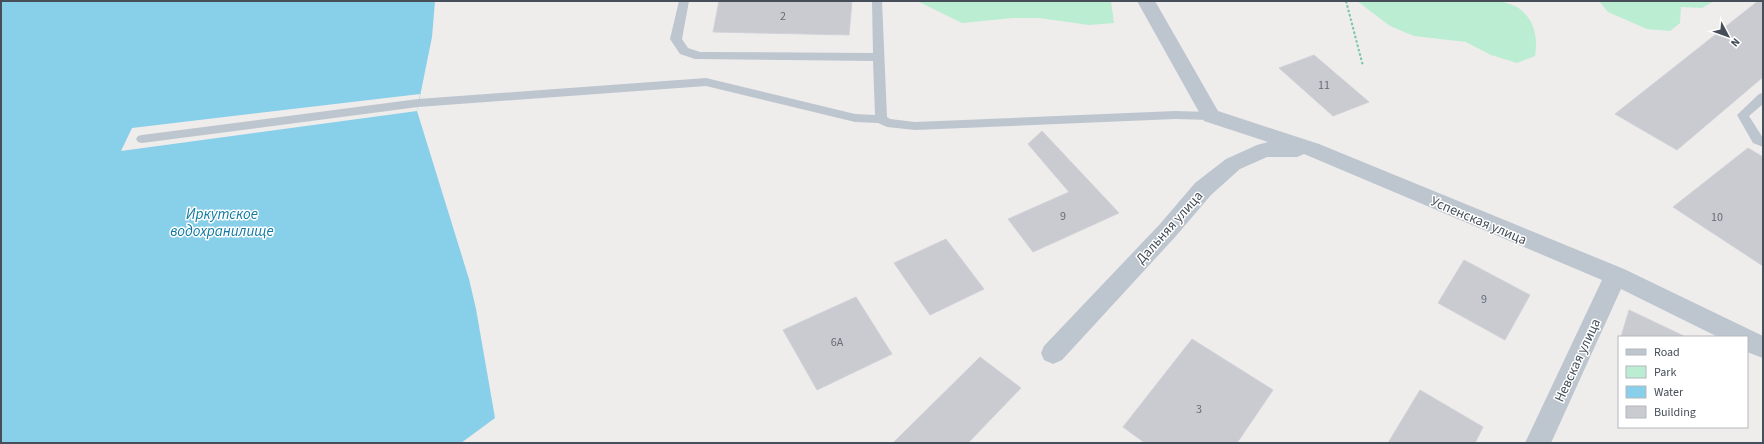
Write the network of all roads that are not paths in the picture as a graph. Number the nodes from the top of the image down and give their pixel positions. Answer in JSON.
{"nodes":[{"id":1,"x":684,"y":1,"type":"edge"},
{"id":2,"x":1146,"y":1,"type":"edge"},
{"id":3,"x":877,"y":2,"type":"dead end"},
{"id":4,"x":878,"y":57,"type":"junction"},
{"id":5,"x":1763,"y":98,"type":"edge"},
{"id":6,"x":1211,"y":116,"type":"junction"},
{"id":7,"x":881,"y":119,"type":"junction"},
{"id":8,"x":142,"y":139,"type":"dead end"},
{"id":9,"x":1763,"y":143,"type":"edge"},
{"id":10,"x":1312,"y":148,"type":"junction"},
{"id":11,"x":1616,"y":276,"type":"junction"},
{"id":12,"x":1739,"y":336,"type":"edge"},
{"id":13,"x":1748,"y":340,"type":"edge"},
{"id":14,"x":1763,"y":348,"type":"edge"},
{"id":15,"x":1053,"y":353,"type":"dead end"},
{"id":16,"x":1538,"y":443,"type":"edge"}],
"edges":[{"from":1,"to":4,"type":"lane"},
{"from":2,"to":6,"type":"street"},
{"from":3,"to":4,"type":"lane"},
{"from":4,"to":7,"type":"lane"},
{"from":5,"to":9,"type":"lane"},
{"from":6,"to":7,"type":"lane"},
{"from":6,"to":10,"type":"street","name":"Успенская улица"},
{"from":7,"to":8,"type":"lane"},
{"from":10,"to":11,"type":"street","name":"Успенская улица"},
{"from":10,"to":15,"type":"street","name":"Дальняя улица"},
{"from":11,"to":12,"type":"street","name":"Успенская улица"},
{"from":11,"to":16,"type":"street","name":"Невская улица"},
{"from":13,"to":14,"type":"street"}]}
